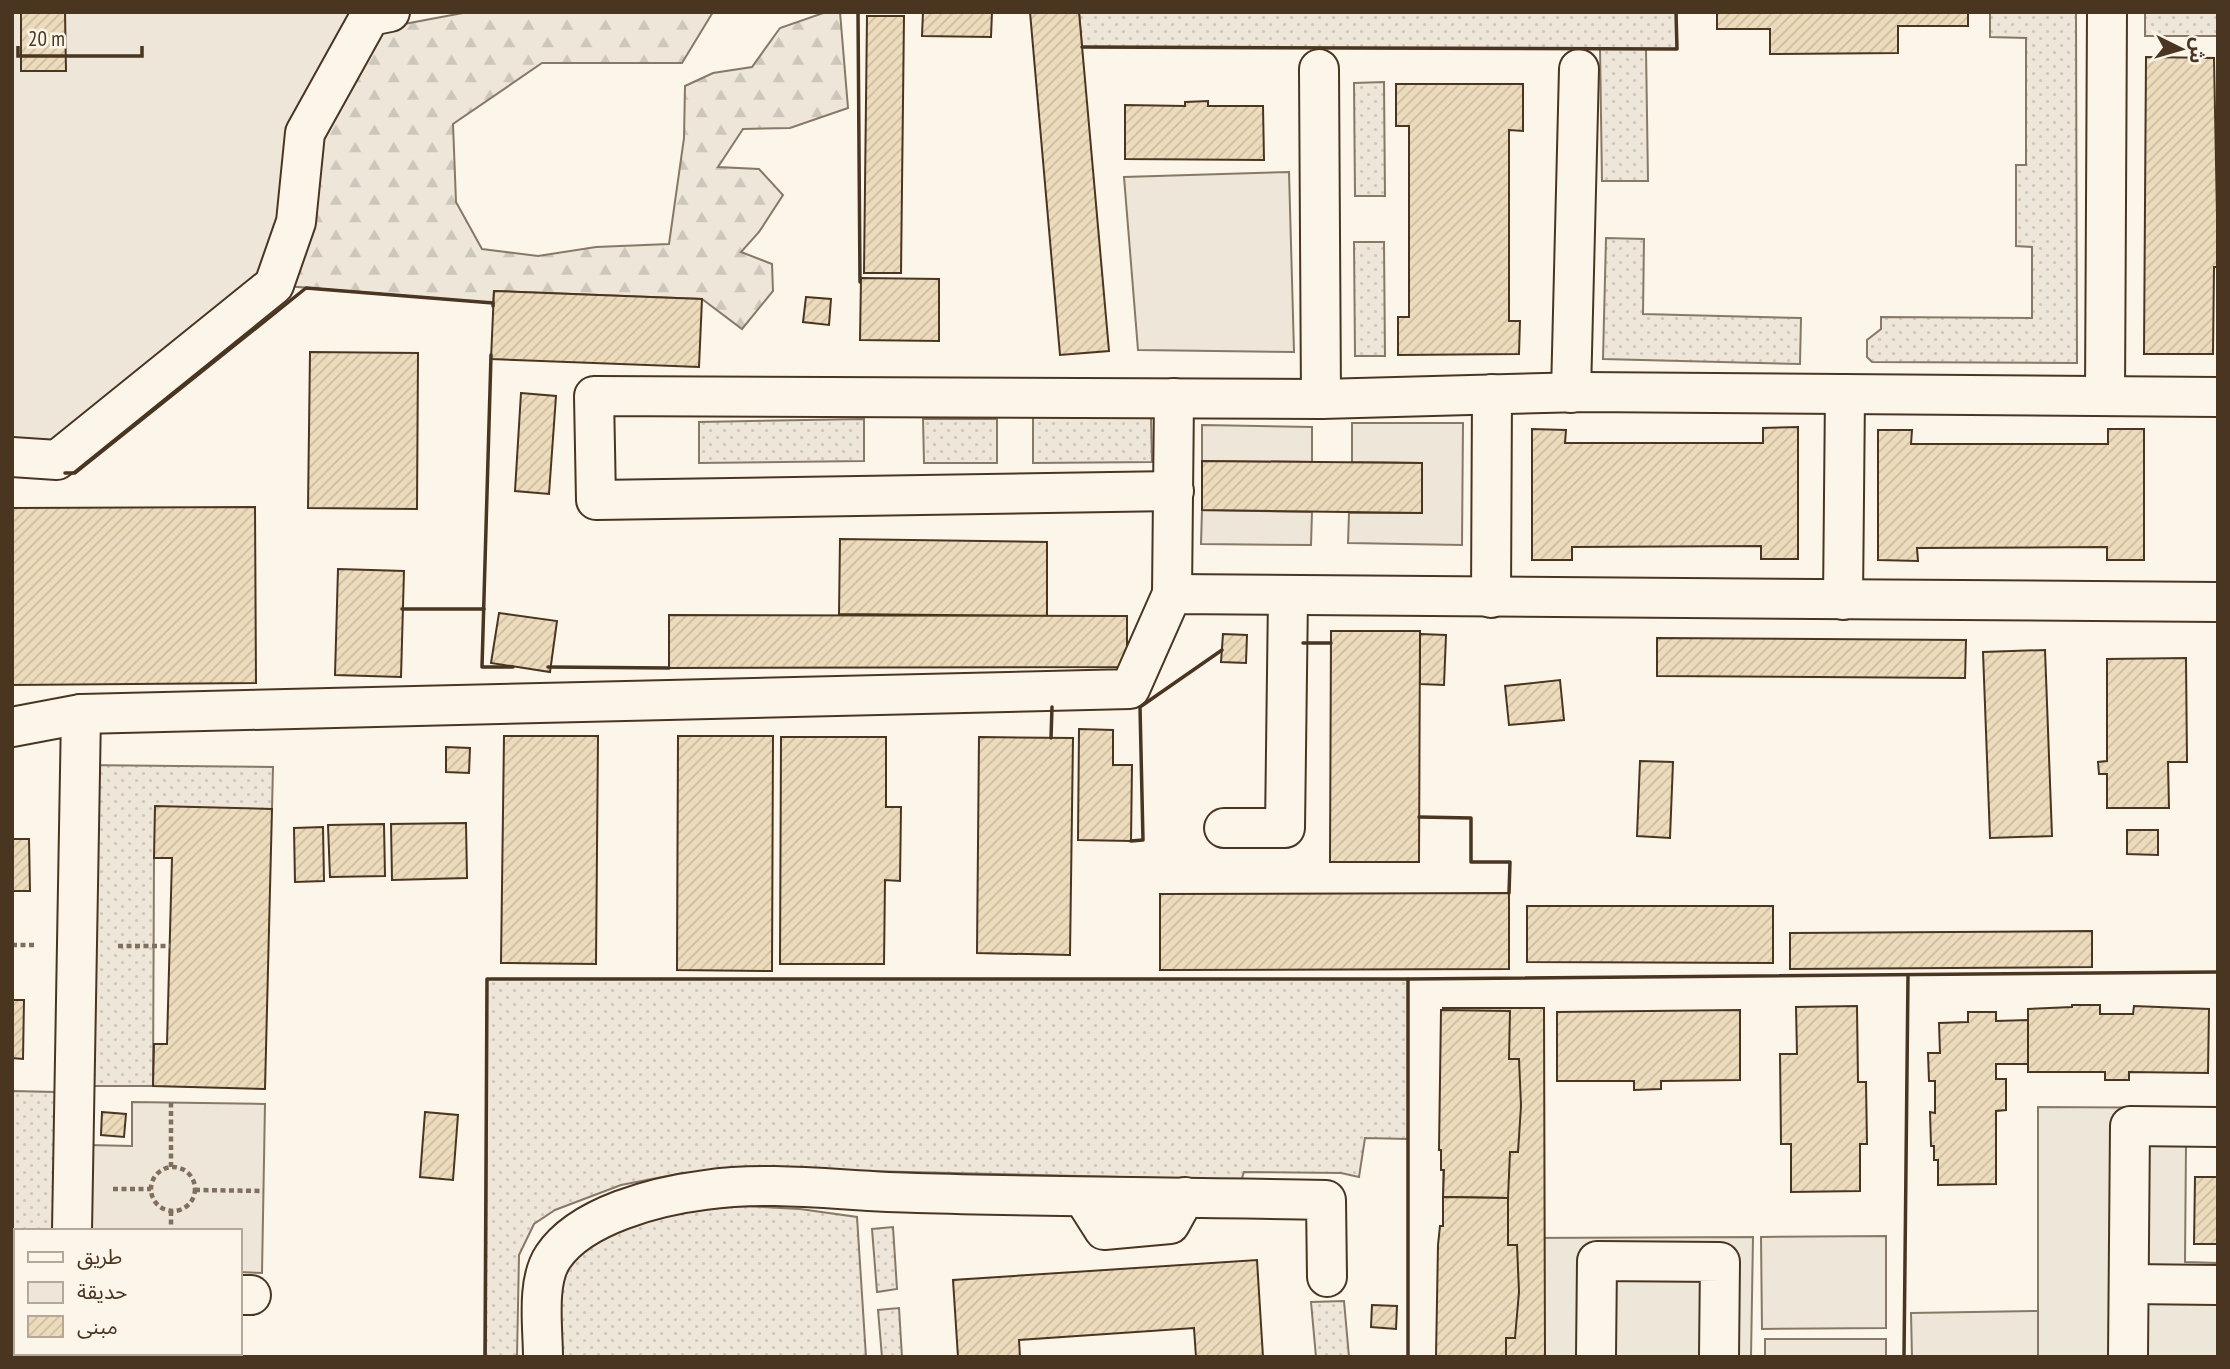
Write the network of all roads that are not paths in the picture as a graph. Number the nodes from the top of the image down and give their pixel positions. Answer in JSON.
{"nodes":[{"id":1,"x":2108,"y":12,"type":"edge"},
{"id":2,"x":377,"y":13,"type":"edge"},
{"id":3,"x":1319,"y":69,"type":"dead end"},
{"id":4,"x":1579,"y":69,"type":"dead end"},
{"id":5,"x":1571,"y":393,"type":"junction"},
{"id":6,"x":1492,"y":394,"type":"junction"},
{"id":7,"x":1844,"y":394,"type":"junction"},
{"id":8,"x":2105,"y":396,"type":"junction"},
{"id":9,"x":2218,"y":397,"type":"edge"},
{"id":10,"x":1174,"y":398,"type":"junction"},
{"id":11,"x":1321,"y":398,"type":"junction"},
{"id":12,"x":12,"y":457,"type":"edge"},
{"id":13,"x":1174,"y":491,"type":"junction"},
{"id":14,"x":1172,"y":594,"type":"junction"},
{"id":15,"x":1288,"y":596,"type":"junction"},
{"id":16,"x":1491,"y":598,"type":"junction"},
{"id":17,"x":1843,"y":600,"type":"junction"},
{"id":18,"x":2218,"y":602,"type":"edge"},
{"id":19,"x":81,"y":714,"type":"junction"},
{"id":20,"x":12,"y":727,"type":"edge"},
{"id":21,"x":1224,"y":828,"type":"dead end"},
{"id":22,"x":2218,"y":1126,"type":"edge"},
{"id":23,"x":72,"y":1229,"type":"edge"},
{"id":24,"x":1327,"y":1277,"type":"dead end"},
{"id":25,"x":2129,"y":1284,"type":"junction"},
{"id":26,"x":2218,"y":1285,"type":"edge"},
{"id":27,"x":543,"y":1357,"type":"edge"},
{"id":28,"x":1596,"y":1357,"type":"edge"},
{"id":29,"x":1719,"y":1357,"type":"edge"},
{"id":30,"x":2128,"y":1357,"type":"edge"}],
"edges":[{"from":1,"to":8,"type":"lane"},
{"from":2,"to":12,"type":"lane"},
{"from":3,"to":11,"type":"lane"},
{"from":4,"to":5,"type":"lane"},
{"from":5,"to":6,"type":"lane"},
{"from":5,"to":7,"type":"lane"},
{"from":6,"to":11,"type":"lane"},
{"from":6,"to":16,"type":"lane"},
{"from":7,"to":8,"type":"lane"},
{"from":7,"to":17,"type":"lane"},
{"from":8,"to":9,"type":"lane"},
{"from":10,"to":11,"type":"lane"},
{"from":10,"to":13,"type":"lane"},
{"from":10,"to":13,"type":"lane"},
{"from":13,"to":14,"type":"lane"},
{"from":14,"to":15,"type":"lane"},
{"from":14,"to":19,"type":"lane"},
{"from":15,"to":16,"type":"lane"},
{"from":15,"to":21,"type":"lane"},
{"from":16,"to":17,"type":"lane"},
{"from":17,"to":18,"type":"lane"},
{"from":19,"to":20,"type":"lane"},
{"from":19,"to":23,"type":"lane"},
{"from":22,"to":25,"type":"lane"},
{"from":24,"to":27,"type":"lane"},
{"from":25,"to":26,"type":"lane"},
{"from":25,"to":30,"type":"lane"},
{"from":28,"to":29,"type":"lane"}]}
